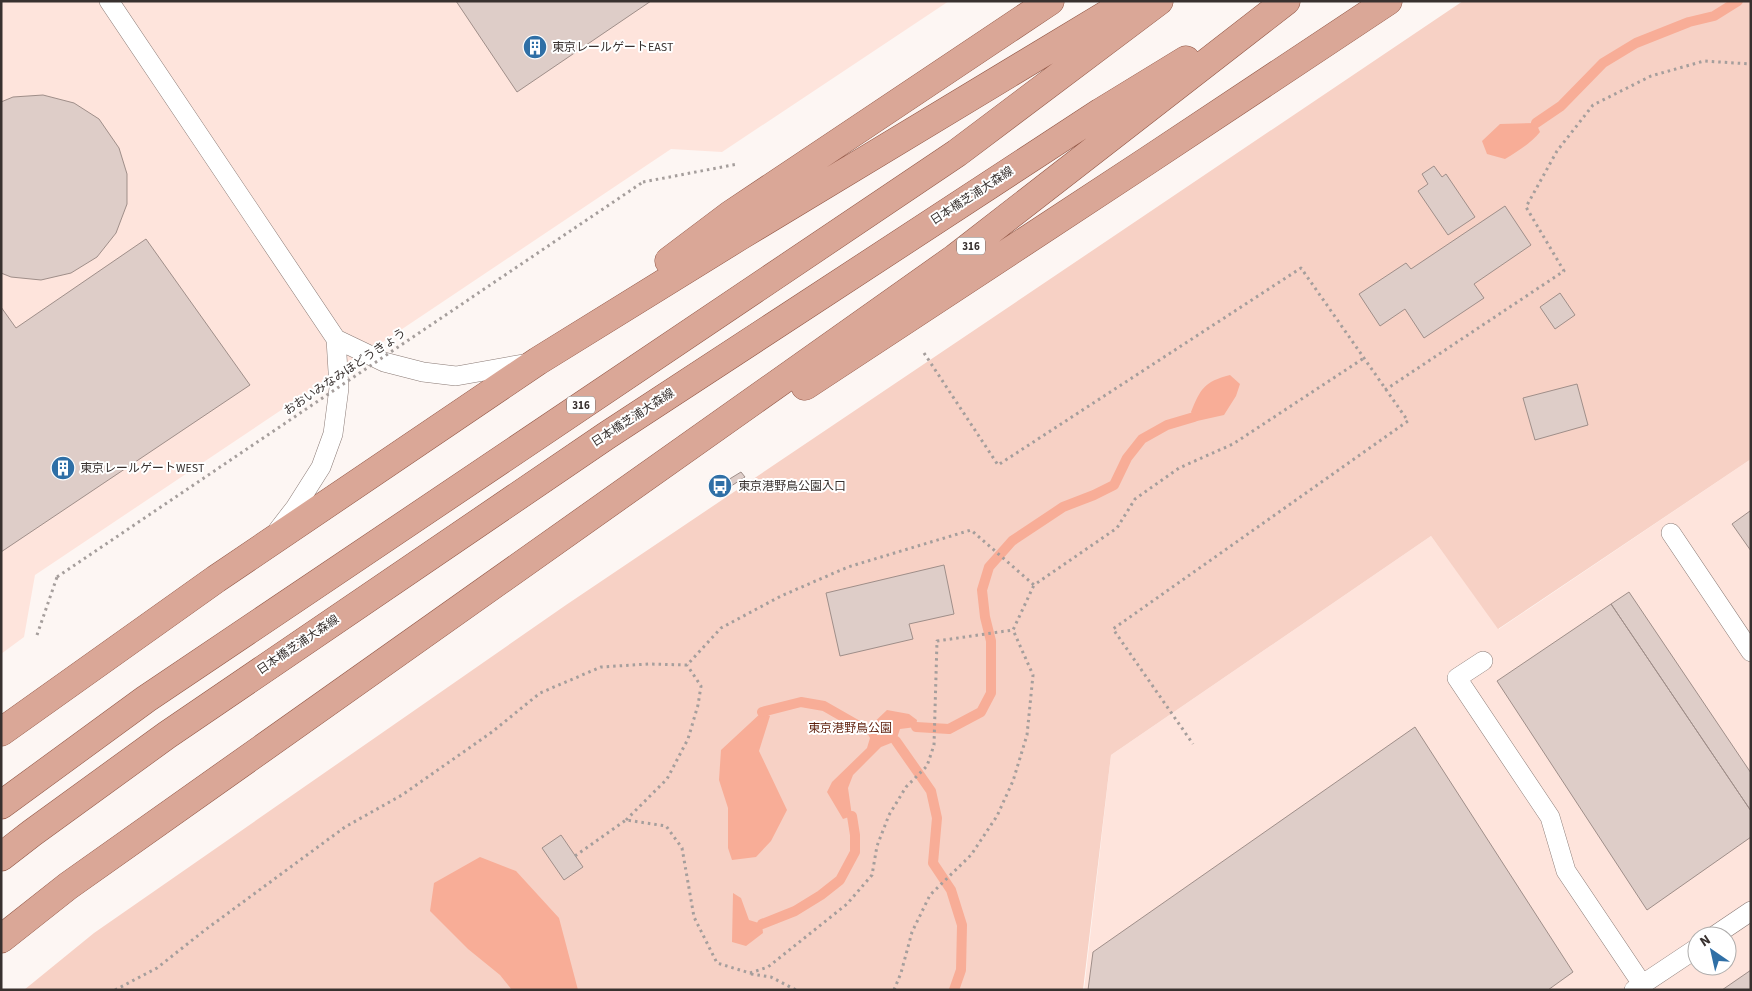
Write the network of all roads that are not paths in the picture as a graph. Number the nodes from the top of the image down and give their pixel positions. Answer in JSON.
{"nodes":[{"id":1,"x":109,"y":1,"type":"edge"},
{"id":2,"x":1050,"y":1,"type":"edge"},
{"id":3,"x":1129,"y":1,"type":"edge"},
{"id":4,"x":1159,"y":1,"type":"edge"},
{"id":5,"x":1281,"y":1,"type":"edge"},
{"id":6,"x":1286,"y":1,"type":"edge"},
{"id":7,"x":1388,"y":1,"type":"edge"},
{"id":8,"x":336,"y":339,"type":"junction"},
{"id":9,"x":538,"y":361,"type":"junction"},
{"id":10,"x":648,"y":477,"type":"junction"},
{"id":11,"x":1671,"y":533,"type":"dead end"},
{"id":12,"x":265,"y":546,"type":"junction"},
{"id":13,"x":1751,"y":652,"type":"edge"},
{"id":14,"x":1483,"y":661,"type":"dead end"},
{"id":15,"x":1,"y":732,"type":"edge"},
{"id":16,"x":1,"y":805,"type":"edge"},
{"id":17,"x":1,"y":858,"type":"edge"},
{"id":18,"x":1751,"y":911,"type":"edge"},
{"id":19,"x":1729,"y":926,"type":"edge"},
{"id":20,"x":1,"y":939,"type":"edge"},
{"id":21,"x":1687,"y":955,"type":"edge"},
{"id":22,"x":1638,"y":987,"type":"edge"}],
"edges":[{"from":1,"to":8,"type":"lane"},
{"from":2,"to":9,"type":"main road"},
{"from":3,"to":9,"type":"main road"},
{"from":4,"to":16,"type":"main road","number":"316"},
{"from":5,"to":17,"type":"main road","name":"日本橋芝浦大森線"},
{"from":6,"to":10,"type":"main road","number":"316"},
{"from":7,"to":10,"type":"main road"},
{"from":8,"to":9,"type":"lane"},
{"from":8,"to":12,"type":"lane"},
{"from":9,"to":12,"type":"main road"},
{"from":10,"to":20,"type":"main road","number":"316"},
{"from":11,"to":13,"type":"lane"},
{"from":12,"to":15,"type":"main road"},
{"from":14,"to":22,"type":"lane"},
{"from":18,"to":19,"type":"lane"},
{"from":21,"to":22,"type":"lane"}]}
